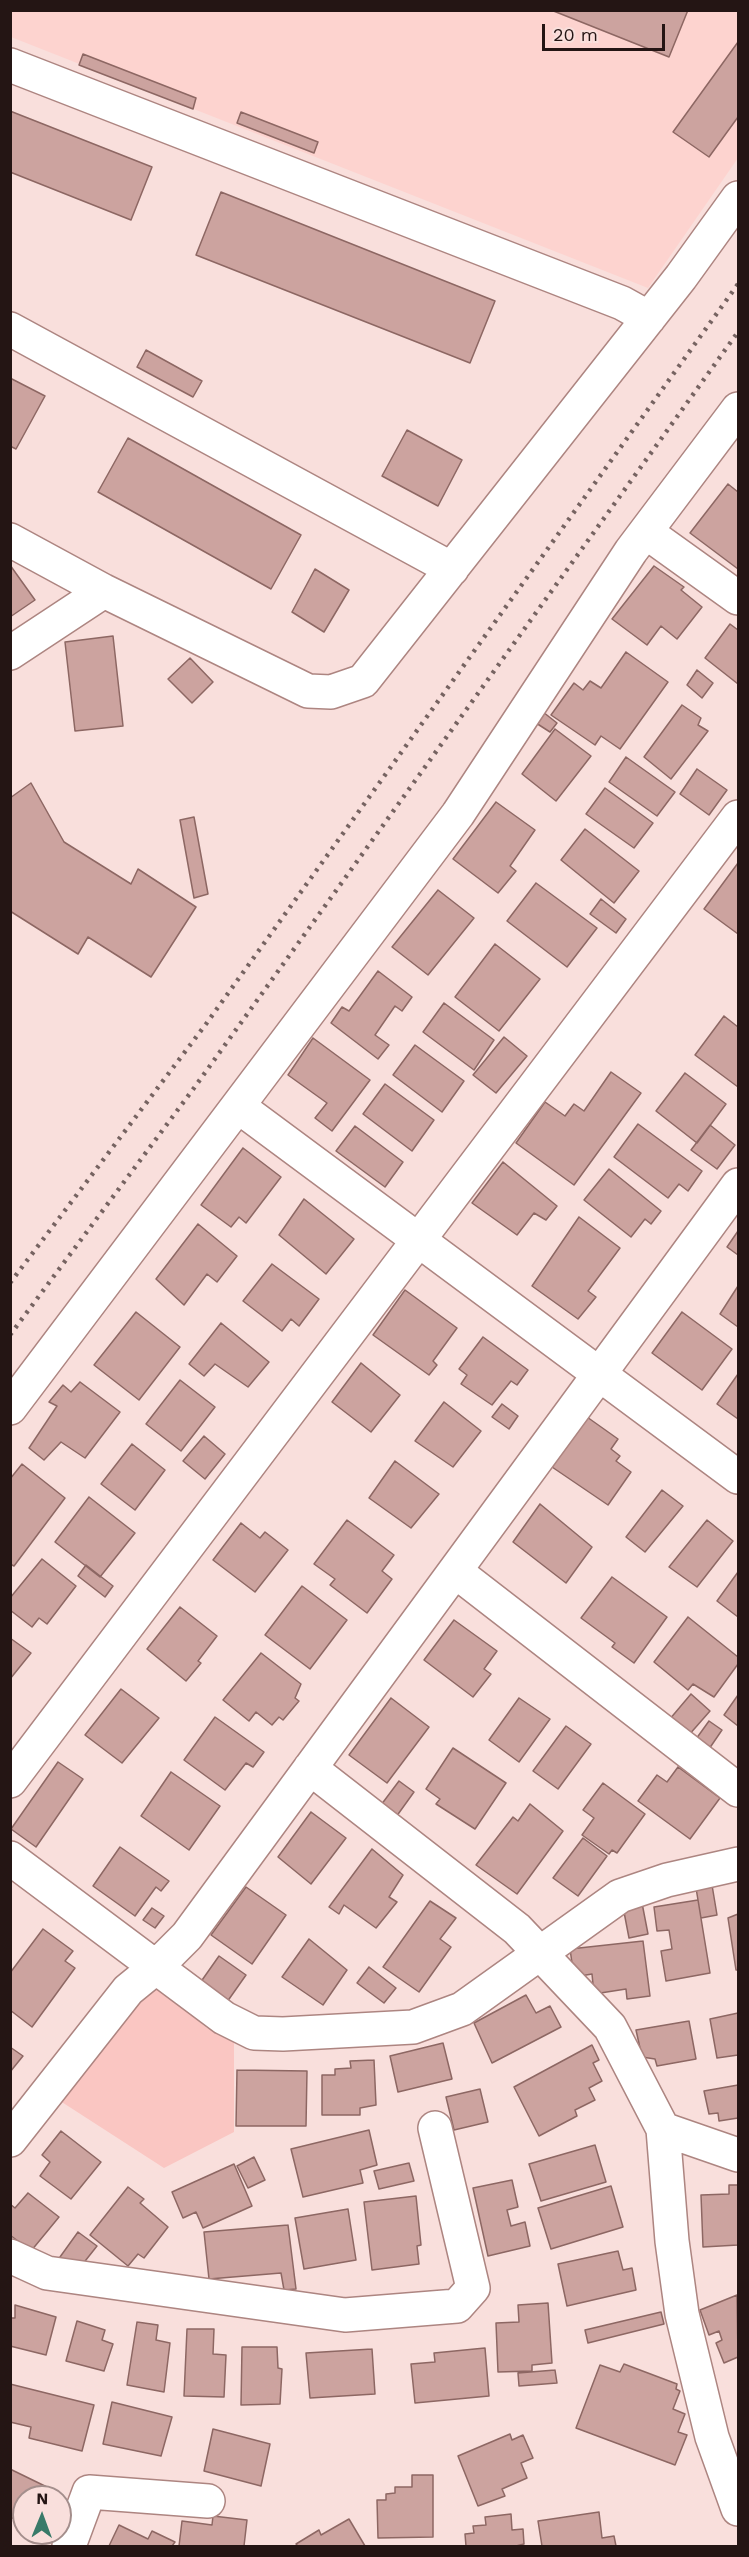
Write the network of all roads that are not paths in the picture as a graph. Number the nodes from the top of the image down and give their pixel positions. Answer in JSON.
{"nodes":[{"id":1,"x":10,"y":65,"type":"edge"},
{"id":2,"x":738,"y":198,"type":"edge"},
{"id":3,"x":649,"y":318,"type":"junction"},
{"id":4,"x":10,"y":329,"type":"edge"},
{"id":5,"x":738,"y":409,"type":"edge"},
{"id":6,"x":646,"y":532,"type":"junction"},
{"id":7,"x":10,"y":540,"type":"edge"},
{"id":8,"x":452,"y":569,"type":"junction"},
{"id":9,"x":105,"y":591,"type":"junction"},
{"id":10,"x":738,"y":598,"type":"edge"},
{"id":11,"x":10,"y":653,"type":"edge"},
{"id":12,"x":738,"y":817,"type":"edge"},
{"id":13,"x":239,"y":1107,"type":"junction"},
{"id":14,"x":738,"y":1185,"type":"edge"},
{"id":15,"x":419,"y":1240,"type":"junction"},
{"id":16,"x":600,"y":1374,"type":"junction"},
{"id":17,"x":10,"y":1408,"type":"edge"},
{"id":18,"x":738,"y":1477,"type":"edge"},
{"id":19,"x":455,"y":1570,"type":"junction"},
{"id":20,"x":310,"y":1768,"type":"junction"},
{"id":21,"x":10,"y":1781,"type":"edge"},
{"id":22,"x":738,"y":1790,"type":"edge"},
{"id":23,"x":10,"y":1858,"type":"edge"},
{"id":24,"x":738,"y":1864,"type":"edge"},
{"id":25,"x":540,"y":1953,"type":"junction"},
{"id":26,"x":155,"y":1968,"type":"junction"},
{"id":27,"x":435,"y":2128,"type":"dead end"},
{"id":28,"x":663,"y":2129,"type":"junction"},
{"id":29,"x":10,"y":2140,"type":"edge"},
{"id":30,"x":738,"y":2155,"type":"edge"},
{"id":31,"x":10,"y":2256,"type":"edge"},
{"id":32,"x":208,"y":2501,"type":"dead end"},
{"id":33,"x":738,"y":2509,"type":"edge"},
{"id":34,"x":69,"y":2547,"type":"edge"}],
"edges":[{"from":1,"to":3,"type":"street"},
{"from":2,"to":3,"type":"street"},
{"from":3,"to":8,"type":"street"},
{"from":4,"to":8,"type":"street"},
{"from":5,"to":6,"type":"street"},
{"from":6,"to":10,"type":"street"},
{"from":6,"to":13,"type":"street"},
{"from":7,"to":9,"type":"street"},
{"from":8,"to":9,"type":"street"},
{"from":9,"to":11,"type":"street"},
{"from":12,"to":15,"type":"street"},
{"from":13,"to":15,"type":"street"},
{"from":13,"to":17,"type":"street"},
{"from":14,"to":16,"type":"street"},
{"from":15,"to":16,"type":"street"},
{"from":15,"to":21,"type":"street"},
{"from":16,"to":18,"type":"street"},
{"from":16,"to":19,"type":"street"},
{"from":19,"to":20,"type":"street"},
{"from":19,"to":22,"type":"street"},
{"from":20,"to":25,"type":"street"},
{"from":20,"to":26,"type":"street"},
{"from":23,"to":26,"type":"street"},
{"from":24,"to":25,"type":"street"},
{"from":25,"to":26,"type":"street"},
{"from":25,"to":28,"type":"street"},
{"from":26,"to":29,"type":"street"},
{"from":27,"to":31,"type":"street"},
{"from":28,"to":30,"type":"street"},
{"from":28,"to":33,"type":"street"},
{"from":32,"to":34,"type":"street"}]}
